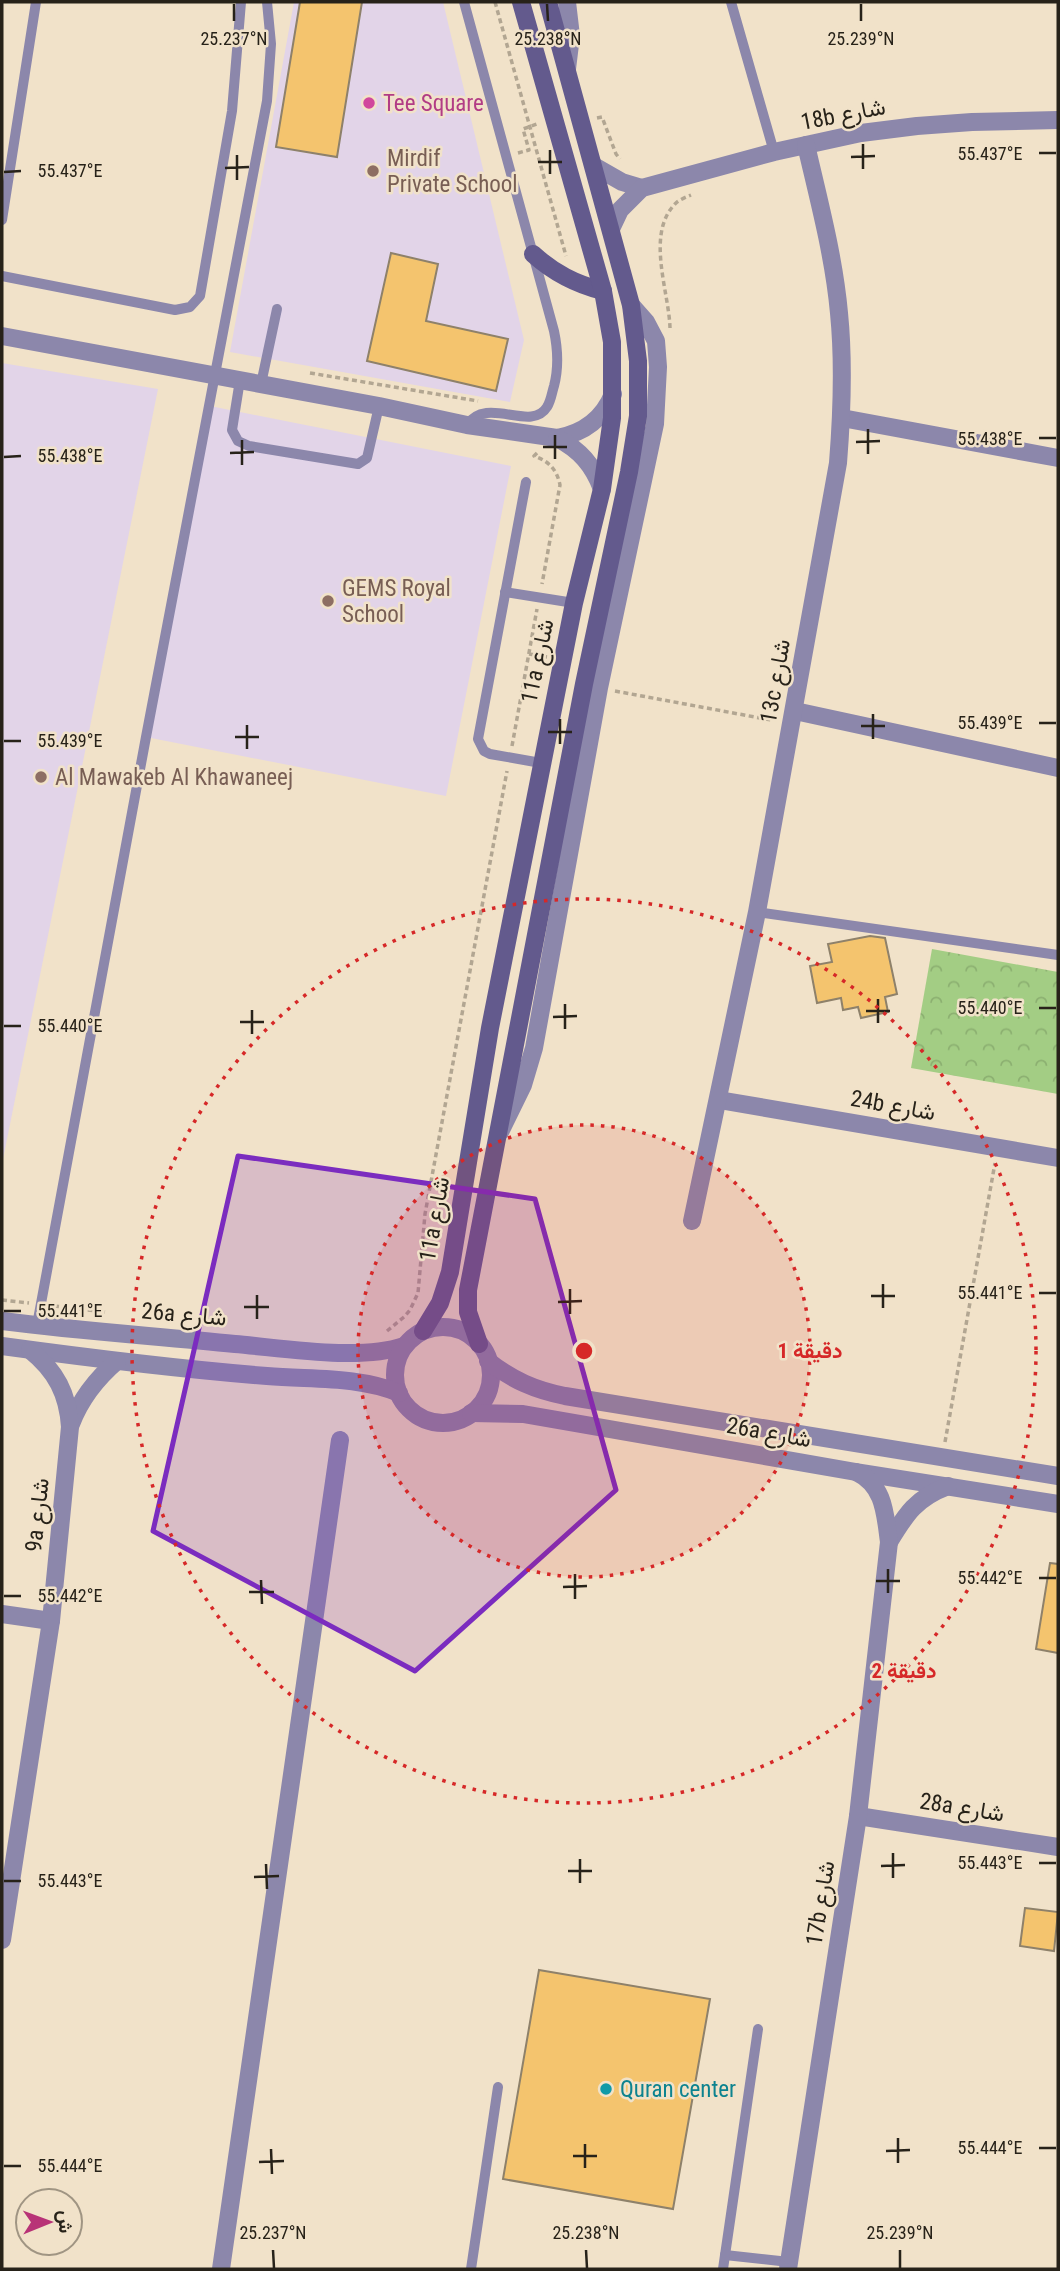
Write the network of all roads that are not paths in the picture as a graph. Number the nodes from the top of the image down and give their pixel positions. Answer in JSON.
{"nodes":[{"id":1,"x":241,"y":2,"type":"edge"},
{"id":2,"x":267,"y":2,"type":"edge"},
{"id":3,"x":464,"y":2,"type":"edge"},
{"id":4,"x":521,"y":2,"type":"edge"},
{"id":5,"x":548,"y":2,"type":"edge"},
{"id":6,"x":567,"y":2,"type":"edge"},
{"id":7,"x":731,"y":2,"type":"edge"},
{"id":8,"x":36,"y":6,"type":"edge"},
{"id":9,"x":567,"y":69,"type":"junction"},
{"id":10,"x":1058,"y":120,"type":"edge"},
{"id":11,"x":806,"y":145,"type":"junction"},
{"id":12,"x":774,"y":152,"type":"junction"},
{"id":13,"x":594,"y":166,"type":"junction"},
{"id":14,"x":642,"y":188,"type":"junction"},
{"id":15,"x":3,"y":201,"type":"edge"},
{"id":16,"x":2,"y":220,"type":"edge"},
{"id":17,"x":611,"y":229,"type":"junction"},
{"id":18,"x":533,"y":254,"type":"junction"},
{"id":19,"x":2,"y":276,"type":"edge"},
{"id":20,"x":603,"y":291,"type":"junction"},
{"id":21,"x":631,"y":305,"type":"junction"},
{"id":22,"x":277,"y":309,"type":"dead end"},
{"id":23,"x":2,"y":336,"type":"edge"},
{"id":24,"x":215,"y":375,"type":"junction"},
{"id":25,"x":240,"y":380,"type":"junction"},
{"id":26,"x":261,"y":384,"type":"junction"},
{"id":27,"x":613,"y":394,"type":"junction"},
{"id":28,"x":379,"y":406,"type":"junction"},
{"id":29,"x":842,"y":418,"type":"junction"},
{"id":30,"x":467,"y":425,"type":"junction"},
{"id":31,"x":553,"y":437,"type":"junction"},
{"id":32,"x":1058,"y":458,"type":"edge"},
{"id":33,"x":526,"y":482,"type":"dead end"},
{"id":34,"x":602,"y":489,"type":"junction"},
{"id":35,"x":505,"y":593,"type":"junction"},
{"id":36,"x":574,"y":603,"type":"junction"},
{"id":37,"x":795,"y":711,"type":"junction"},
{"id":38,"x":541,"y":763,"type":"junction"},
{"id":39,"x":1058,"y":768,"type":"edge"},
{"id":40,"x":757,"y":912,"type":"junction"},
{"id":41,"x":1058,"y":955,"type":"edge"},
{"id":42,"x":719,"y":1100,"type":"junction"},
{"id":43,"x":499,"y":1135,"type":"junction"},
{"id":44,"x":1058,"y":1158,"type":"edge"},
{"id":45,"x":692,"y":1221,"type":"dead end"},
{"id":46,"x":2,"y":1321,"type":"edge"},
{"id":47,"x":37,"y":1325,"type":"junction"},
{"id":48,"x":423,"y":1331,"type":"junction"},
{"id":49,"x":479,"y":1344,"type":"junction"},
{"id":50,"x":2,"y":1346,"type":"edge"},
{"id":51,"x":404,"y":1346,"type":"junction"},
{"id":52,"x":30,"y":1350,"type":"junction"},
{"id":53,"x":117,"y":1361,"type":"junction"},
{"id":54,"x":488,"y":1361,"type":"junction"},
{"id":55,"x":399,"y":1393,"type":"junction"},
{"id":56,"x":471,"y":1413,"type":"junction"},
{"id":57,"x":70,"y":1427,"type":"junction"},
{"id":58,"x":340,"y":1440,"type":"dead end"},
{"id":59,"x":856,"y":1472,"type":"junction"},
{"id":60,"x":1058,"y":1476,"type":"edge"},
{"id":61,"x":948,"y":1486,"type":"junction"},
{"id":62,"x":1058,"y":1504,"type":"edge"},
{"id":63,"x":889,"y":1542,"type":"junction"},
{"id":64,"x":2,"y":1614,"type":"edge"},
{"id":65,"x":51,"y":1621,"type":"junction"},
{"id":66,"x":858,"y":1816,"type":"junction"},
{"id":67,"x":1058,"y":1847,"type":"edge"},
{"id":68,"x":7,"y":1872,"type":"edge"},
{"id":69,"x":2,"y":1940,"type":"edge"},
{"id":70,"x":758,"y":2029,"type":"dead end"},
{"id":71,"x":498,"y":2087,"type":"dead end"},
{"id":72,"x":725,"y":2255,"type":"junction"},
{"id":73,"x":788,"y":2266,"type":"edge"},
{"id":74,"x":221,"y":2269,"type":"edge"},
{"id":75,"x":471,"y":2269,"type":"edge"},
{"id":76,"x":723,"y":2269,"type":"edge"}],
"edges":[{"from":1,"to":19,"type":"lane"},
{"from":2,"to":24,"type":"lane"},
{"from":3,"to":18,"type":"lane"},
{"from":4,"to":20,"type":"street","name":"11a شارع"},
{"from":5,"to":9,"type":"street","name":"11a شارع"},
{"from":6,"to":9,"type":"street","name":"11a شارع"},
{"from":7,"to":12,"type":"lane"},
{"from":8,"to":15,"type":"lane"},
{"from":9,"to":13,"type":"street","name":"11a شارع"},
{"from":10,"to":11,"type":"street","name":"18b شارع"},
{"from":11,"to":12,"type":"street","name":"18b شارع"},
{"from":11,"to":29,"type":"street","name":"13c شارع"},
{"from":12,"to":14,"type":"street","name":"18b شارع"},
{"from":13,"to":14,"type":"street"},
{"from":13,"to":17,"type":"street","name":"11a شارع"},
{"from":14,"to":17,"type":"street"},
{"from":15,"to":16,"type":"lane"},
{"from":17,"to":21,"type":"street","name":"11a شارع"},
{"from":18,"to":20,"type":"street"},
{"from":18,"to":30,"type":"lane"},
{"from":20,"to":27,"type":"street","name":"11a شارع"},
{"from":21,"to":43,"type":"street","name":"11a شارع"},
{"from":21,"to":43,"type":"street"},
{"from":22,"to":26,"type":"lane"},
{"from":23,"to":24,"type":"street"},
{"from":24,"to":25,"type":"street"},
{"from":24,"to":47,"type":"lane"},
{"from":25,"to":26,"type":"street"},
{"from":25,"to":28,"type":"lane"},
{"from":26,"to":28,"type":"street"},
{"from":27,"to":31,"type":"street"},
{"from":27,"to":34,"type":"street","name":"11a شارع"},
{"from":28,"to":30,"type":"street"},
{"from":29,"to":32,"type":"street"},
{"from":29,"to":37,"type":"street","name":"13c شارع"},
{"from":30,"to":31,"type":"street"},
{"from":31,"to":34,"type":"street"},
{"from":33,"to":35,"type":"lane"},
{"from":34,"to":36,"type":"street","name":"11a شارع"},
{"from":35,"to":36,"type":"lane"},
{"from":35,"to":38,"type":"lane"},
{"from":36,"to":38,"type":"street","name":"11a شارع"},
{"from":37,"to":39,"type":"street"},
{"from":37,"to":40,"type":"street","name":"13c شارع"},
{"from":38,"to":48,"type":"street","name":"11a شارع"},
{"from":40,"to":41,"type":"lane"},
{"from":40,"to":42,"type":"street","name":"13c شارع"},
{"from":42,"to":44,"type":"street","name":"24b شارع"},
{"from":42,"to":45,"type":"street","name":"13c شارع"},
{"from":43,"to":49,"type":"street","name":"11a شارع"},
{"from":46,"to":47,"type":"street","name":"26a شارع"},
{"from":47,"to":51,"type":"street","name":"26a شارع"},
{"from":48,"to":49,"type":"street"},
{"from":48,"to":51,"type":"street"},
{"from":49,"to":54,"type":"street"},
{"from":50,"to":52,"type":"street"},
{"from":51,"to":55,"type":"street"},
{"from":52,"to":53,"type":"street"},
{"from":52,"to":57,"type":"street","name":"9a شارع"},
{"from":53,"to":55,"type":"street"},
{"from":53,"to":57,"type":"street","name":"9a شارع"},
{"from":54,"to":56,"type":"street"},
{"from":54,"to":60,"type":"street","name":"26a شارع"},
{"from":55,"to":56,"type":"street"},
{"from":56,"to":59,"type":"street","name":"26a شارع"},
{"from":57,"to":65,"type":"street","name":"9a شارع"},
{"from":58,"to":74,"type":"street"},
{"from":59,"to":61,"type":"street","name":"26a شارع"},
{"from":59,"to":63,"type":"street","name":"17b شارع"},
{"from":61,"to":62,"type":"street","name":"26a شارع"},
{"from":61,"to":63,"type":"street","name":"17b شارع"},
{"from":63,"to":66,"type":"street","name":"17b شارع"},
{"from":64,"to":65,"type":"street"},
{"from":65,"to":68,"type":"street","name":"9a شارع"},
{"from":66,"to":67,"type":"street","name":"28a شارع"},
{"from":66,"to":73,"type":"street","name":"17b شارع"},
{"from":68,"to":69,"type":"street","name":"9a شارع"},
{"from":70,"to":72,"type":"lane"},
{"from":71,"to":75,"type":"lane"},
{"from":72,"to":73,"type":"lane"},
{"from":72,"to":76,"type":"lane"}]}
